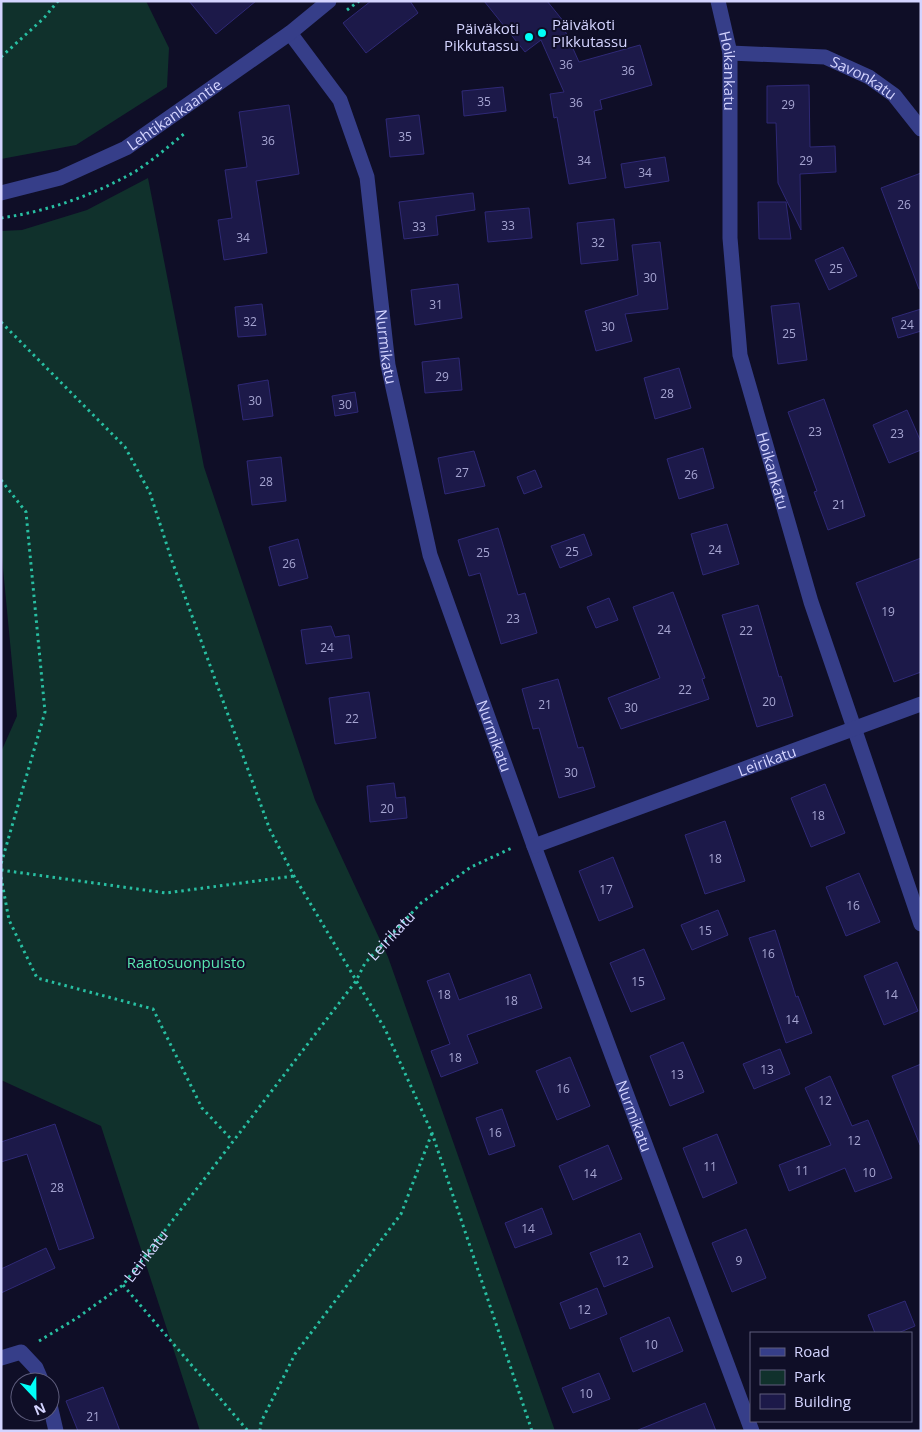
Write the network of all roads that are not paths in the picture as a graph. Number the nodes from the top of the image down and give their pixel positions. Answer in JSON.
{"nodes":[{"id":1,"x":329,"y":1,"type":"edge"},
{"id":2,"x":718,"y":1,"type":"edge"},
{"id":3,"x":290,"y":33,"type":"junction"},
{"id":4,"x":730,"y":54,"type":"junction"},
{"id":5,"x":921,"y":129,"type":"edge"},
{"id":6,"x":1,"y":193,"type":"edge"},
{"id":7,"x":921,"y":704,"type":"edge"},
{"id":8,"x":854,"y":730,"type":"junction"},
{"id":9,"x":534,"y":846,"type":"junction"},
{"id":10,"x":921,"y":924,"type":"edge"},
{"id":11,"x":1,"y":1358,"type":"edge"},
{"id":12,"x":38,"y":1372,"type":"edge"},
{"id":13,"x":752,"y":1431,"type":"edge"}],
"edges":[{"from":1,"to":3,"type":"street","name":"Lehtikankaantie"},
{"from":2,"to":4,"type":"street","name":"Hoikankatu"},
{"from":3,"to":6,"type":"street","name":"Lehtikankaantie"},
{"from":3,"to":9,"type":"street","name":"Nurmikatu"},
{"from":4,"to":5,"type":"street","name":"Savonkatu"},
{"from":4,"to":8,"type":"street","name":"Hoikankatu"},
{"from":7,"to":8,"type":"street","name":"Leirikatu"},
{"from":8,"to":9,"type":"street","name":"Leirikatu"},
{"from":8,"to":10,"type":"street","name":"Hoikankatu"},
{"from":9,"to":13,"type":"street","name":"Nurmikatu"},
{"from":11,"to":12,"type":"street"}]}
